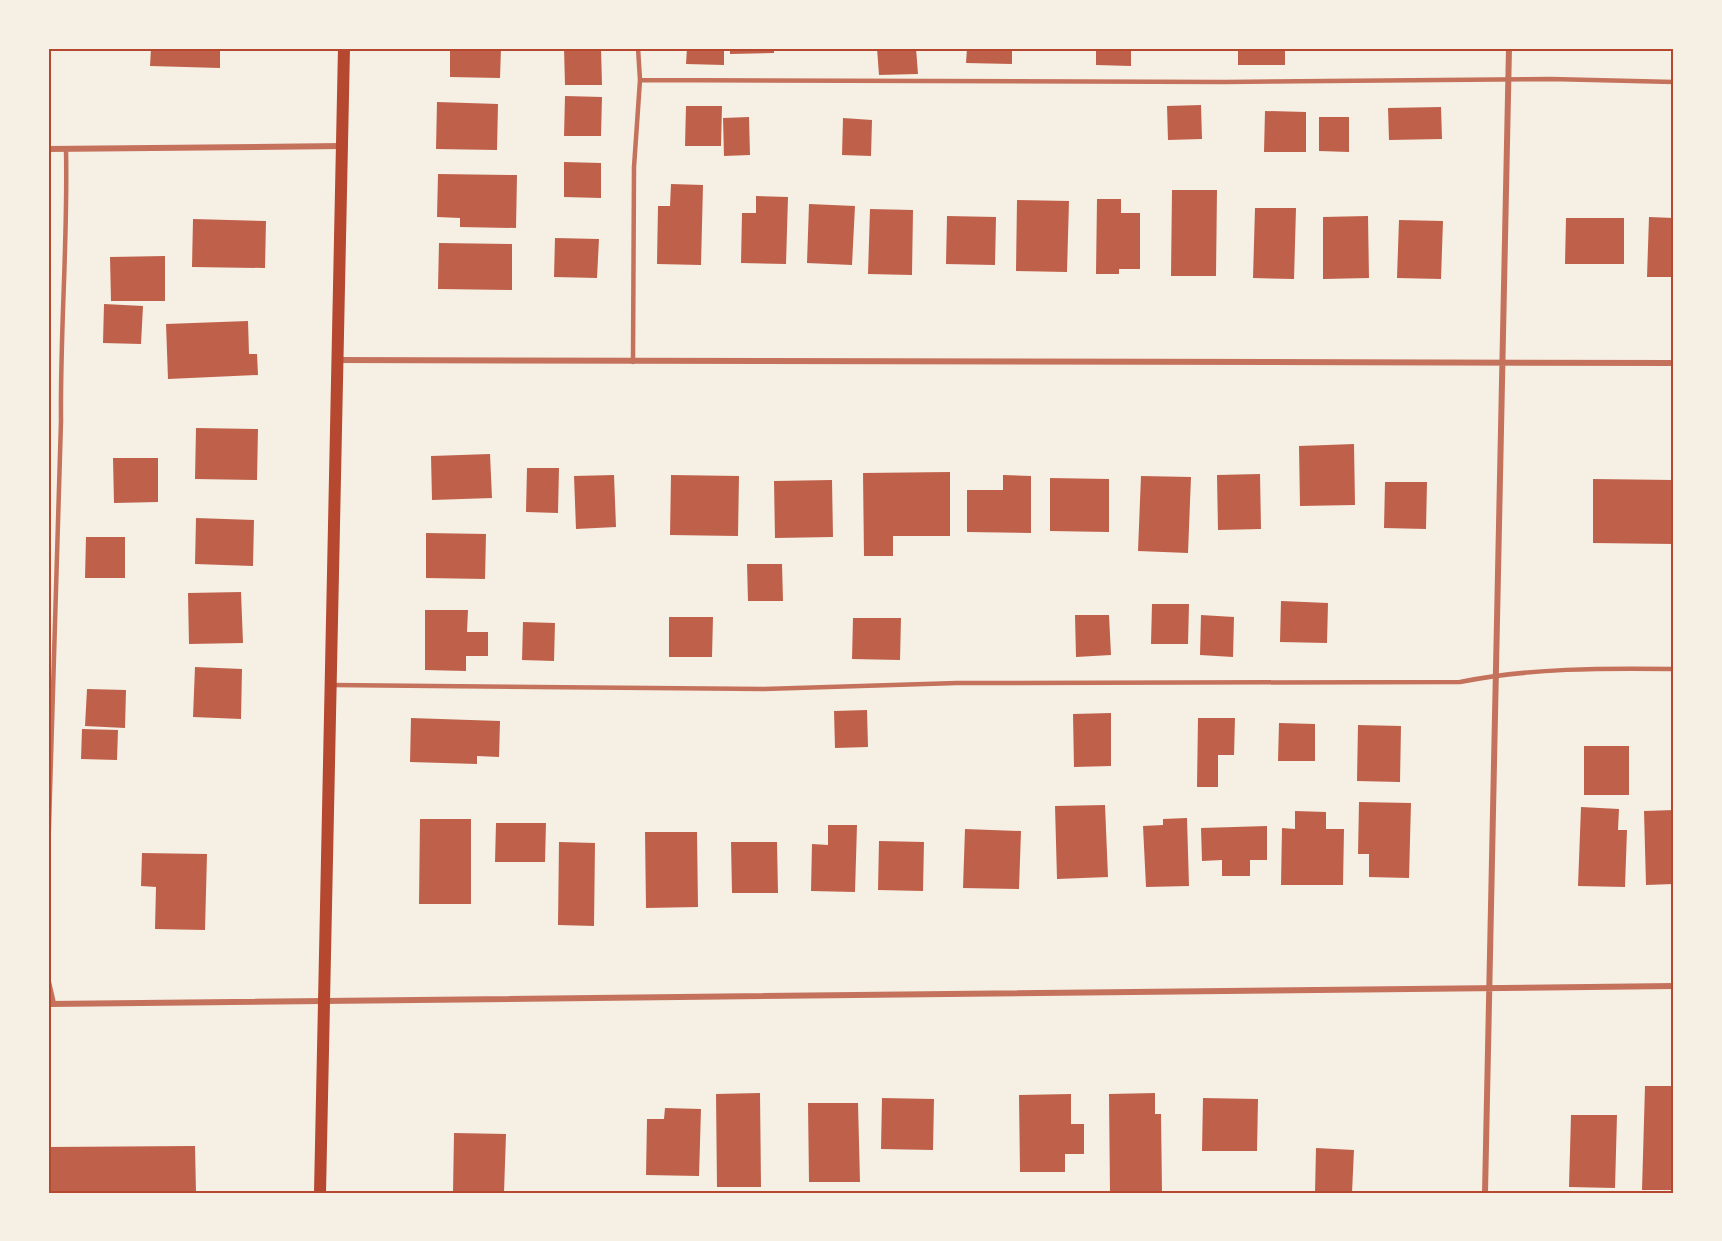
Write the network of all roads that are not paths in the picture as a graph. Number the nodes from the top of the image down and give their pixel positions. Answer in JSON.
{"nodes":[{"id":1,"x":344,"y":48,"type":"edge"},
{"id":2,"x":638,"y":48,"type":"edge"},
{"id":3,"x":1509,"y":48,"type":"edge"},
{"id":4,"x":640,"y":80,"type":"junction"},
{"id":5,"x":1509,"y":80,"type":"junction"},
{"id":6,"x":1674,"y":82,"type":"edge"},
{"id":7,"x":342,"y":146,"type":"junction"},
{"id":8,"x":48,"y":149,"type":"edge"},
{"id":9,"x":66,"y":149,"type":"junction"},
{"id":10,"x":337,"y":360,"type":"junction"},
{"id":11,"x":633,"y":362,"type":"junction"},
{"id":12,"x":1503,"y":363,"type":"junction"},
{"id":13,"x":1674,"y":363,"type":"edge"},
{"id":14,"x":1674,"y":669,"type":"edge"},
{"id":15,"x":1495,"y":675,"type":"junction"},
{"id":16,"x":330,"y":685,"type":"junction"},
{"id":17,"x":48,"y":859,"type":"edge"},
{"id":18,"x":48,"y":978,"type":"edge"},
{"id":19,"x":1674,"y":986,"type":"edge"},
{"id":20,"x":1488,"y":988,"type":"junction"},
{"id":21,"x":323,"y":1003,"type":"junction"},
{"id":22,"x":51,"y":1004,"type":"edge"},
{"id":23,"x":320,"y":1193,"type":"edge"},
{"id":24,"x":1485,"y":1193,"type":"edge"}],
"edges":[{"from":1,"to":7,"type":"main road"},
{"from":2,"to":4,"type":"lane"},
{"from":3,"to":5,"type":"street"},
{"from":4,"to":5,"type":"lane"},
{"from":4,"to":11,"type":"lane"},
{"from":5,"to":6,"type":"lane"},
{"from":5,"to":12,"type":"street"},
{"from":7,"to":9,"type":"street"},
{"from":7,"to":10,"type":"main road"},
{"from":8,"to":9,"type":"street"},
{"from":9,"to":17,"type":"lane"},
{"from":10,"to":11,"type":"street"},
{"from":10,"to":16,"type":"main road"},
{"from":11,"to":12,"type":"street"},
{"from":12,"to":13,"type":"street"},
{"from":12,"to":15,"type":"street"},
{"from":14,"to":15,"type":"lane"},
{"from":15,"to":16,"type":"lane"},
{"from":15,"to":20,"type":"street"},
{"from":16,"to":21,"type":"main road"},
{"from":18,"to":22,"type":"lane"},
{"from":19,"to":20,"type":"street"},
{"from":20,"to":21,"type":"street"},
{"from":20,"to":24,"type":"street"},
{"from":21,"to":22,"type":"street"},
{"from":21,"to":23,"type":"main road"}]}
